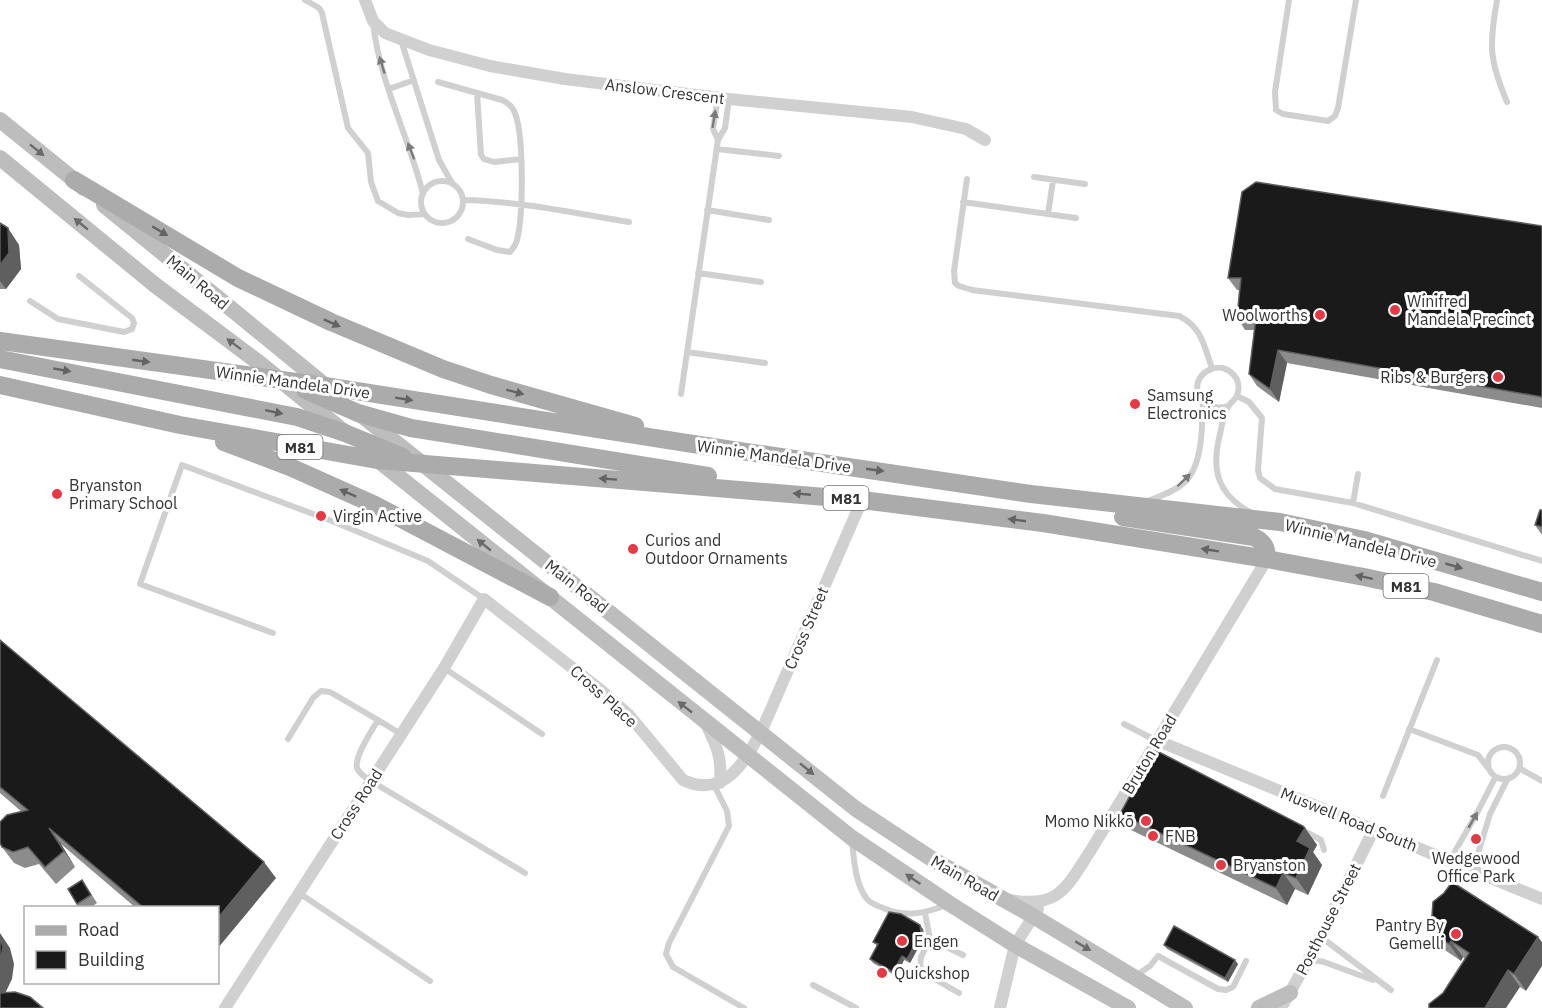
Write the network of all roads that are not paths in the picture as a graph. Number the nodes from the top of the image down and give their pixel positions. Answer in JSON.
{"nodes":[{"id":1,"x":305,"y":0,"type":"edge"},
{"id":2,"x":365,"y":0,"type":"edge"},
{"id":3,"x":1289,"y":0,"type":"edge"},
{"id":4,"x":1356,"y":0,"type":"edge"},
{"id":5,"x":1497,"y":0,"type":"edge"},
{"id":6,"x":373,"y":21,"type":"junction"},
{"id":7,"x":400,"y":40,"type":"junction"},
{"id":8,"x":414,"y":80,"type":"junction"},
{"id":9,"x":438,"y":82,"type":"dead end"},
{"id":10,"x":389,"y":88,"type":"junction"},
{"id":11,"x":477,"y":93,"type":"junction"},
{"id":12,"x":723,"y":98,"type":"junction"},
{"id":13,"x":1507,"y":102,"type":"dead end"},
{"id":14,"x":0,"y":120,"type":"edge"},
{"id":15,"x":718,"y":140,"type":"junction"},
{"id":16,"x":985,"y":140,"type":"dead end"},
{"id":17,"x":717,"y":149,"type":"junction"},
{"id":18,"x":779,"y":156,"type":"dead end"},
{"id":19,"x":0,"y":158,"type":"edge"},
{"id":20,"x":520,"y":159,"type":"junction"},
{"id":21,"x":1034,"y":177,"type":"dead end"},
{"id":22,"x":967,"y":179,"type":"dead end"},
{"id":23,"x":74,"y":180,"type":"junction"},
{"id":24,"x":1053,"y":180,"type":"junction"},
{"id":25,"x":452,"y":183,"type":"junction"},
{"id":26,"x":1084,"y":184,"type":"dead end"},
{"id":27,"x":423,"y":194,"type":"junction"},
{"id":28,"x":464,"y":200,"type":"junction"},
{"id":29,"x":963,"y":202,"type":"junction"},
{"id":30,"x":522,"y":204,"type":"junction"},
{"id":31,"x":707,"y":210,"type":"junction"},
{"id":32,"x":425,"y":213,"type":"junction"},
{"id":33,"x":1048,"y":214,"type":"junction"},
{"id":34,"x":1076,"y":218,"type":"dead end"},
{"id":35,"x":769,"y":220,"type":"dead end"},
{"id":36,"x":629,"y":222,"type":"dead end"},
{"id":37,"x":468,"y":239,"type":"dead end"},
{"id":38,"x":698,"y":273,"type":"junction"},
{"id":39,"x":79,"y":276,"type":"dead end"},
{"id":40,"x":761,"y":282,"type":"dead end"},
{"id":41,"x":30,"y":301,"type":"dead end"},
{"id":42,"x":2,"y":344,"type":"edge"},
{"id":43,"x":687,"y":352,"type":"junction"},
{"id":44,"x":765,"y":363,"type":"dead end"},
{"id":45,"x":1212,"y":368,"type":"junction"},
{"id":46,"x":281,"y":381,"type":"junction"},
{"id":47,"x":0,"y":385,"type":"edge"},
{"id":48,"x":325,"y":386,"type":"junction"},
{"id":49,"x":681,"y":394,"type":"dead end"},
{"id":50,"x":1237,"y":396,"type":"junction"},
{"id":51,"x":1203,"y":402,"type":"junction"},
{"id":52,"x":1228,"y":406,"type":"junction"},
{"id":53,"x":358,"y":413,"type":"junction"},
{"id":54,"x":180,"y":425,"type":"junction"},
{"id":55,"x":345,"y":433,"type":"junction"},
{"id":56,"x":693,"y":444,"type":"junction"},
{"id":57,"x":377,"y":460,"type":"junction"},
{"id":58,"x":422,"y":464,"type":"junction"},
{"id":59,"x":1358,"y":474,"type":"dead end"},
{"id":60,"x":760,"y":490,"type":"junction"},
{"id":61,"x":1031,"y":494,"type":"junction"},
{"id":62,"x":862,"y":500,"type":"junction"},
{"id":63,"x":1353,"y":503,"type":"junction"},
{"id":64,"x":1133,"y":507,"type":"junction"},
{"id":65,"x":1265,"y":520,"type":"junction"},
{"id":66,"x":1267,"y":559,"type":"junction"},
{"id":67,"x":1542,"y":561,"type":"edge"},
{"id":68,"x":1542,"y":592,"type":"edge"},
{"id":69,"x":549,"y":597,"type":"junction"},
{"id":70,"x":484,"y":599,"type":"junction"},
{"id":71,"x":1542,"y":624,"type":"edge"},
{"id":72,"x":273,"y":633,"type":"dead end"},
{"id":73,"x":1437,"y":660,"type":"dead end"},
{"id":74,"x":444,"y":668,"type":"junction"},
{"id":75,"x":378,"y":720,"type":"junction"},
{"id":76,"x":706,"y":723,"type":"junction"},
{"id":77,"x":1124,"y":724,"type":"dead end"},
{"id":78,"x":1409,"y":729,"type":"junction"},
{"id":79,"x":761,"y":732,"type":"junction"},
{"id":80,"x":401,"y":734,"type":"junction"},
{"id":81,"x":542,"y":734,"type":"dead end"},
{"id":82,"x":288,"y":739,"type":"dead end"},
{"id":83,"x":1156,"y":740,"type":"junction"},
{"id":84,"x":1492,"y":751,"type":"junction"},
{"id":85,"x":1478,"y":755,"type":"junction"},
{"id":86,"x":748,"y":756,"type":"junction"},
{"id":87,"x":1488,"y":768,"type":"junction"},
{"id":88,"x":1518,"y":771,"type":"junction"},
{"id":89,"x":1495,"y":777,"type":"junction"},
{"id":90,"x":1507,"y":780,"type":"junction"},
{"id":91,"x":371,"y":781,"type":"junction"},
{"id":92,"x":1542,"y":782,"type":"edge"},
{"id":93,"x":717,"y":784,"type":"junction"},
{"id":94,"x":1383,"y":796,"type":"dead end"},
{"id":95,"x":1486,"y":797,"type":"junction"},
{"id":96,"x":1495,"y":801,"type":"junction"},
{"id":97,"x":1296,"y":828,"type":"edge"},
{"id":98,"x":1374,"y":829,"type":"junction"},
{"id":99,"x":852,"y":838,"type":"junction"},
{"id":100,"x":1324,"y":850,"type":"dead end"},
{"id":101,"x":1450,"y":860,"type":"junction"},
{"id":102,"x":1473,"y":870,"type":"junction"},
{"id":103,"x":525,"y":873,"type":"dead end"},
{"id":104,"x":299,"y":893,"type":"junction"},
{"id":105,"x":1000,"y":898,"type":"junction"},
{"id":106,"x":1542,"y":899,"type":"edge"},
{"id":107,"x":1044,"y":901,"type":"junction"},
{"id":108,"x":950,"y":904,"type":"junction"},
{"id":109,"x":925,"y":913,"type":"junction"},
{"id":110,"x":1033,"y":916,"type":"junction"},
{"id":111,"x":1321,"y":936,"type":"junction"},
{"id":112,"x":930,"y":939,"type":"junction"},
{"id":113,"x":1015,"y":945,"type":"junction"},
{"id":114,"x":963,"y":955,"type":"dead end"},
{"id":115,"x":1308,"y":959,"type":"junction"},
{"id":116,"x":1246,"y":961,"type":"dead end"},
{"id":117,"x":1134,"y":977,"type":"junction"},
{"id":118,"x":429,"y":981,"type":"dead end"},
{"id":119,"x":1379,"y":982,"type":"junction"},
{"id":120,"x":813,"y":985,"type":"dead end"},
{"id":121,"x":1391,"y":990,"type":"dead end"},
{"id":122,"x":959,"y":993,"type":"dead end"},
{"id":123,"x":1286,"y":1002,"type":"edge"},
{"id":124,"x":1179,"y":1005,"type":"edge"},
{"id":125,"x":225,"y":1008,"type":"edge"},
{"id":126,"x":744,"y":1008,"type":"edge"},
{"id":127,"x":856,"y":1008,"type":"edge"},
{"id":128,"x":1000,"y":1008,"type":"edge"},
{"id":129,"x":1128,"y":1008,"type":"edge"},
{"id":130,"x":1198,"y":1008,"type":"edge"},
{"id":131,"x":1259,"y":1008,"type":"edge"}],
"edges":[{"from":1,"to":32,"type":"lane"},
{"from":2,"to":6,"type":"street"},
{"from":3,"to":4,"type":"lane"},
{"from":5,"to":13,"type":"lane"},
{"from":6,"to":7,"type":"street","name":"Anslow Crescent"},
{"from":10,"to":6,"type":"lane","one_way":true},
{"from":7,"to":8,"type":"lane"},
{"from":7,"to":12,"type":"street","name":"Anslow Crescent"},
{"from":8,"to":10,"type":"lane"},
{"from":8,"to":25,"type":"lane"},
{"from":9,"to":11,"type":"lane"},
{"from":27,"to":10,"type":"lane","one_way":true},
{"from":11,"to":20,"type":"lane"},
{"from":11,"to":20,"type":"lane"},
{"from":12,"to":15,"type":"lane"},
{"from":15,"to":12,"type":"lane","one_way":true},
{"from":12,"to":16,"type":"street","name":"Anslow Crescent"},
{"from":14,"to":23,"type":"main road","name":"Main Road","one_way":true},
{"from":15,"to":17,"type":"lane"},
{"from":17,"to":18,"type":"lane"},
{"from":17,"to":31,"type":"lane"},
{"from":46,"to":19,"type":"main road","name":"Main Road","one_way":true},
{"from":20,"to":30,"type":"lane"},
{"from":21,"to":24,"type":"lane"},
{"from":22,"to":29,"type":"lane"},
{"from":23,"to":48,"type":"main road","name":"Main Road"},
{"from":23,"to":56,"type":"main road","one_way":true},
{"from":24,"to":26,"type":"lane"},
{"from":24,"to":33,"type":"lane"},
{"from":25,"to":27,"type":"lane"},
{"from":25,"to":28,"type":"lane"},
{"from":27,"to":32,"type":"lane"},
{"from":28,"to":30,"type":"lane"},
{"from":28,"to":32,"type":"lane"},
{"from":29,"to":33,"type":"lane"},
{"from":29,"to":45,"type":"lane"},
{"from":30,"to":36,"type":"lane"},
{"from":30,"to":37,"type":"lane"},
{"from":31,"to":35,"type":"lane"},
{"from":31,"to":38,"type":"lane"},
{"from":33,"to":34,"type":"lane"},
{"from":38,"to":40,"type":"lane"},
{"from":38,"to":43,"type":"lane"},
{"from":39,"to":41,"type":"lane"},
{"from":42,"to":46,"type":"main road","name":"Winnie Mandela Drive","number":"M81","one_way":true},
{"from":42,"to":55,"type":"main road","one_way":true},
{"from":43,"to":44,"type":"lane"},
{"from":43,"to":49,"type":"lane"},
{"from":45,"to":50,"type":"lane"},
{"from":45,"to":51,"type":"lane"},
{"from":46,"to":48,"type":"main road","name":"Winnie Mandela Drive","number":"M81"},
{"from":46,"to":53,"type":"main road"},
{"from":46,"to":55,"type":"main road","name":"Main Road"},
{"from":47,"to":54,"type":"main road","name":"Winnie Mandela Drive","number":"M81"},
{"from":48,"to":53,"type":"main road","name":"Main Road"},
{"from":48,"to":56,"type":"main road","name":"Winnie Mandela Drive","number":"M81","one_way":true},
{"from":50,"to":52,"type":"lane"},
{"from":50,"to":63,"type":"lane"},
{"from":51,"to":52,"type":"lane"},
{"from":64,"to":51,"type":"lane","one_way":true},
{"from":52,"to":65,"type":"lane"},
{"from":53,"to":58,"type":"main road","name":"Main Road"},
{"from":53,"to":60,"type":"main road"},
{"from":54,"to":57,"type":"main road","name":"Winnie Mandela Drive","number":"M81"},
{"from":69,"to":54,"type":"main road","one_way":true},
{"from":55,"to":57,"type":"main road","name":"Main Road"},
{"from":55,"to":58,"type":"main road"},
{"from":56,"to":61,"type":"main road","name":"Winnie Mandela Drive","number":"M81","one_way":true},
{"from":57,"to":58,"type":"main road","name":"Winnie Mandela Drive","number":"M81"},
{"from":69,"to":57,"type":"main road","name":"Main Road","one_way":true},
{"from":60,"to":58,"type":"main road","name":"Winnie Mandela Drive","number":"M81","one_way":true},
{"from":58,"to":79,"type":"main road","name":"Main Road"},
{"from":59,"to":63,"type":"lane"},
{"from":62,"to":60,"type":"main road","name":"Winnie Mandela Drive","number":"M81","one_way":true},
{"from":61,"to":64,"type":"main road","name":"Winnie Mandela Drive","number":"M81"},
{"from":61,"to":66,"type":"main road"},
{"from":66,"to":62,"type":"main road","name":"Winnie Mandela Drive","number":"M81","one_way":true},
{"from":62,"to":79,"type":"street","name":"Cross Street"},
{"from":63,"to":67,"type":"lane"},
{"from":64,"to":65,"type":"main road","name":"Winnie Mandela Drive","number":"M81"},
{"from":65,"to":68,"type":"main road","name":"Winnie Mandela Drive","number":"M81","one_way":true},
{"from":71,"to":66,"type":"main road","name":"Winnie Mandela Drive","number":"M81","one_way":true},
{"from":66,"to":83,"type":"street","name":"Bruton Road"},
{"from":76,"to":69,"type":"main road","name":"Main Road","one_way":true},
{"from":70,"to":72,"type":"lane"},
{"from":70,"to":74,"type":"street","name":"Cross Road"},
{"from":70,"to":93,"type":"street","name":"Cross Place"},
{"from":73,"to":78,"type":"lane"},
{"from":74,"to":80,"type":"street","name":"Cross Road"},
{"from":74,"to":81,"type":"lane"},
{"from":75,"to":80,"type":"lane"},
{"from":75,"to":82,"type":"lane"},
{"from":75,"to":91,"type":"lane"},
{"from":76,"to":86,"type":"main road","name":"Main Road"},
{"from":76,"to":93,"type":"street"},
{"from":77,"to":83,"type":"lane"},
{"from":78,"to":85,"type":"lane"},
{"from":78,"to":94,"type":"lane"},
{"from":79,"to":86,"type":"street","name":"Cross Street"},
{"from":79,"to":105,"type":"main road","name":"Main Road","one_way":true},
{"from":80,"to":91,"type":"street","name":"Cross Road"},
{"from":83,"to":98,"type":"street","name":"Muswell Road South"},
{"from":83,"to":107,"type":"street","name":"Bruton Road"},
{"from":84,"to":85,"type":"lane"},
{"from":84,"to":87,"type":"lane"},
{"from":84,"to":88,"type":"lane"},
{"from":85,"to":87,"type":"lane"},
{"from":86,"to":93,"type":"street"},
{"from":86,"to":99,"type":"main road","name":"Main Road"},
{"from":87,"to":89,"type":"lane"},
{"from":88,"to":90,"type":"lane"},
{"from":88,"to":92,"type":"lane"},
{"from":89,"to":90,"type":"lane"},
{"from":89,"to":95,"type":"lane"},
{"from":90,"to":96,"type":"lane"},
{"from":91,"to":103,"type":"lane"},
{"from":91,"to":104,"type":"street","name":"Cross Road"},
{"from":93,"to":126,"type":"lane"},
{"from":95,"to":96,"type":"lane"},
{"from":101,"to":95,"type":"lane","one_way":true},
{"from":96,"to":102,"type":"lane"},
{"from":97,"to":100,"type":"lane"},
{"from":98,"to":101,"type":"street","name":"Muswell Road South"},
{"from":98,"to":111,"type":"street","name":"Posthouse Street"},
{"from":108,"to":99,"type":"main road","name":"Main Road","one_way":true},
{"from":99,"to":109,"type":"lane"},
{"from":101,"to":102,"type":"street","name":"Muswell Road South"},
{"from":102,"to":106,"type":"street","name":"Muswell Road South"},
{"from":104,"to":118,"type":"lane"},
{"from":104,"to":125,"type":"street","name":"Cross Road"},
{"from":105,"to":107,"type":"street"},
{"from":105,"to":110,"type":"main road","name":"Main Road"},
{"from":107,"to":110,"type":"street","name":"Bruton Road"},
{"from":108,"to":109,"type":"lane"},
{"from":108,"to":113,"type":"main road","name":"Main Road"},
{"from":109,"to":112,"type":"lane"},
{"from":110,"to":113,"type":"street"},
{"from":110,"to":117,"type":"main road","name":"Main Road","one_way":true},
{"from":111,"to":115,"type":"street","name":"Posthouse Street"},
{"from":111,"to":119,"type":"lane"},
{"from":112,"to":114,"type":"lane"},
{"from":112,"to":122,"type":"lane"},
{"from":113,"to":128,"type":"street"},
{"from":113,"to":129,"type":"main road","name":"Main Road"},
{"from":115,"to":119,"type":"lane"},
{"from":115,"to":123,"type":"street","name":"Posthouse Street"},
{"from":116,"to":117,"type":"lane"},
{"from":117,"to":124,"type":"main road","name":"Main Road"},
{"from":119,"to":121,"type":"lane"},
{"from":120,"to":127,"type":"lane"},
{"from":123,"to":131,"type":"main road"},
{"from":124,"to":130,"type":"main road","name":"Main Road"}]}
